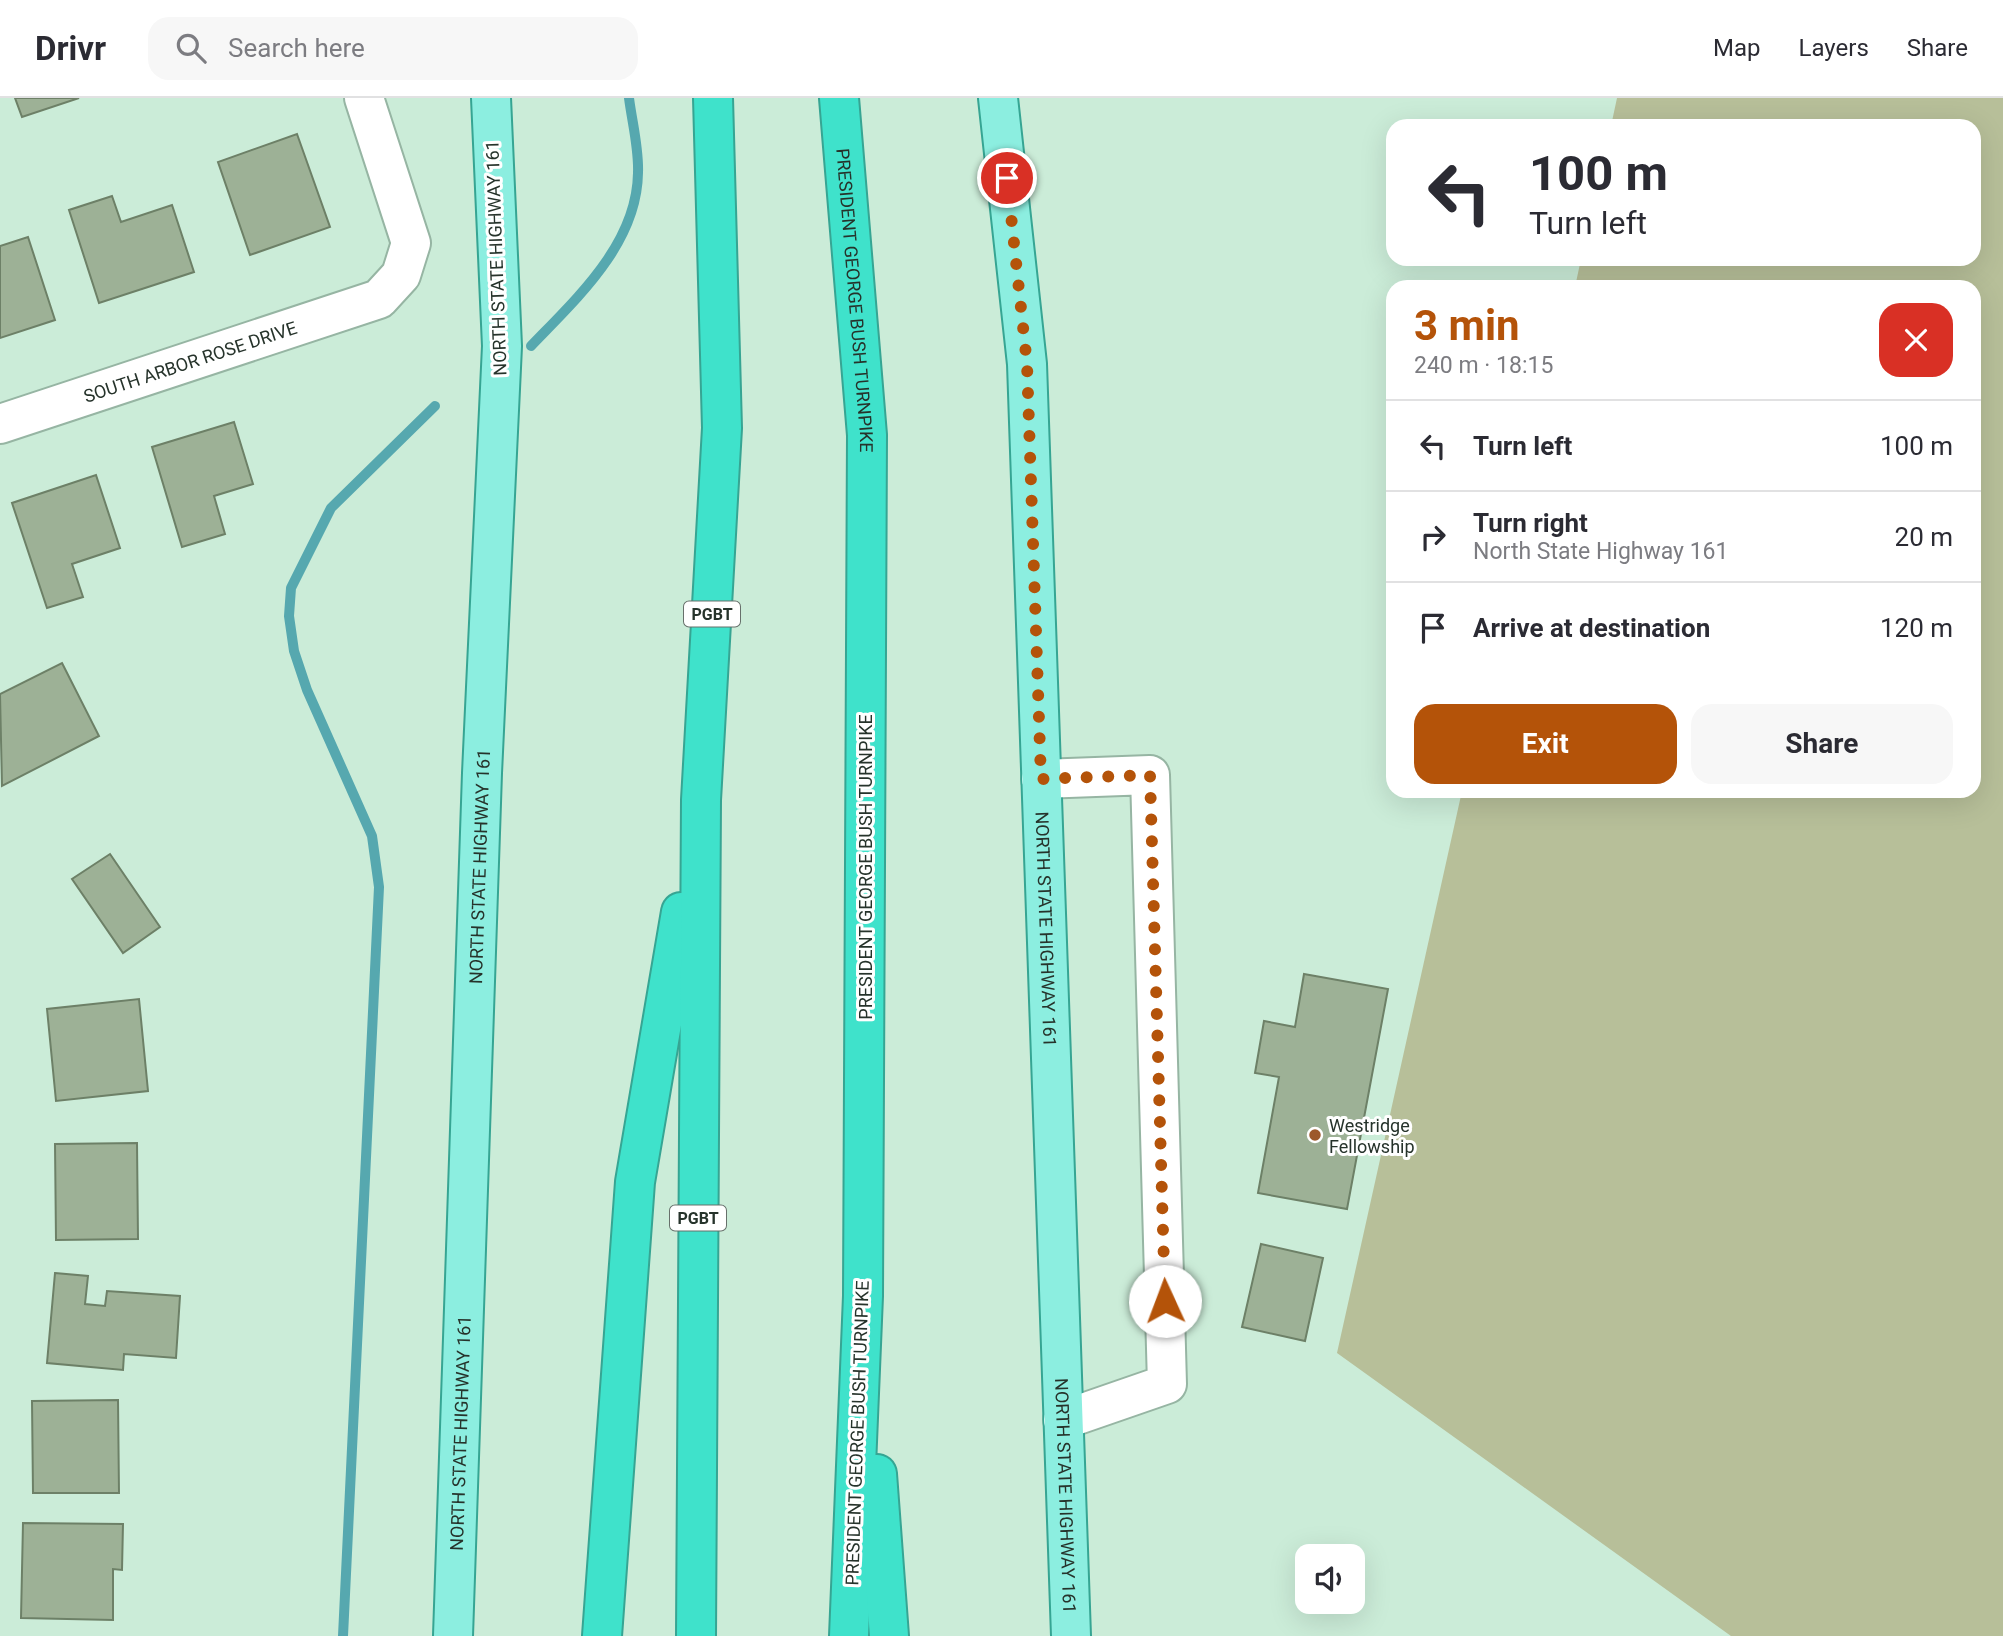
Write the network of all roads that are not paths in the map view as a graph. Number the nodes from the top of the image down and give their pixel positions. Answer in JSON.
{"nodes":[{"id":1,"x":364,"y":98,"type":"edge"},
{"id":2,"x":491,"y":98,"type":"edge"},
{"id":3,"x":713,"y":98,"type":"edge"},
{"id":4,"x":839,"y":98,"type":"edge"},
{"id":5,"x":998,"y":98,"type":"edge"},
{"id":6,"x":0,"y":424,"type":"edge"},
{"id":7,"x":1041,"y":779,"type":"junction"},
{"id":8,"x":701,"y":800,"type":"junction"},
{"id":9,"x":863,"y":1296,"type":"junction"},
{"id":10,"x":1063,"y":1420,"type":"junction"},
{"id":11,"x":453,"y":1636,"type":"edge"},
{"id":12,"x":602,"y":1636,"type":"edge"},
{"id":13,"x":696,"y":1636,"type":"edge"},
{"id":14,"x":849,"y":1636,"type":"edge"},
{"id":15,"x":888,"y":1636,"type":"edge"},
{"id":16,"x":1071,"y":1636,"type":"edge"}],
"edges":[{"from":1,"to":6,"type":"street","name":"SOUTH ARBOR ROSE DRIVE"},
{"from":2,"to":11,"type":"main road","name":"NORTH STATE HIGHWAY 161"},
{"from":3,"to":8,"type":"highway","number":"PGBT"},
{"from":4,"to":9,"type":"highway","name":"PRESIDENT GEORGE BUSH TURNPIKE"},
{"from":5,"to":7,"type":"main road","name":"NORTH STATE HIGHWAY 161"},
{"from":7,"to":10,"type":"main road","name":"NORTH STATE HIGHWAY 161"},
{"from":7,"to":10,"type":"street"},
{"from":8,"to":12,"type":"highway"},
{"from":8,"to":13,"type":"highway","number":"PGBT"},
{"from":9,"to":14,"type":"highway","name":"PRESIDENT GEORGE BUSH TURNPIKE"},
{"from":9,"to":15,"type":"highway"},
{"from":10,"to":16,"type":"main road","name":"NORTH STATE HIGHWAY 161"}]}
